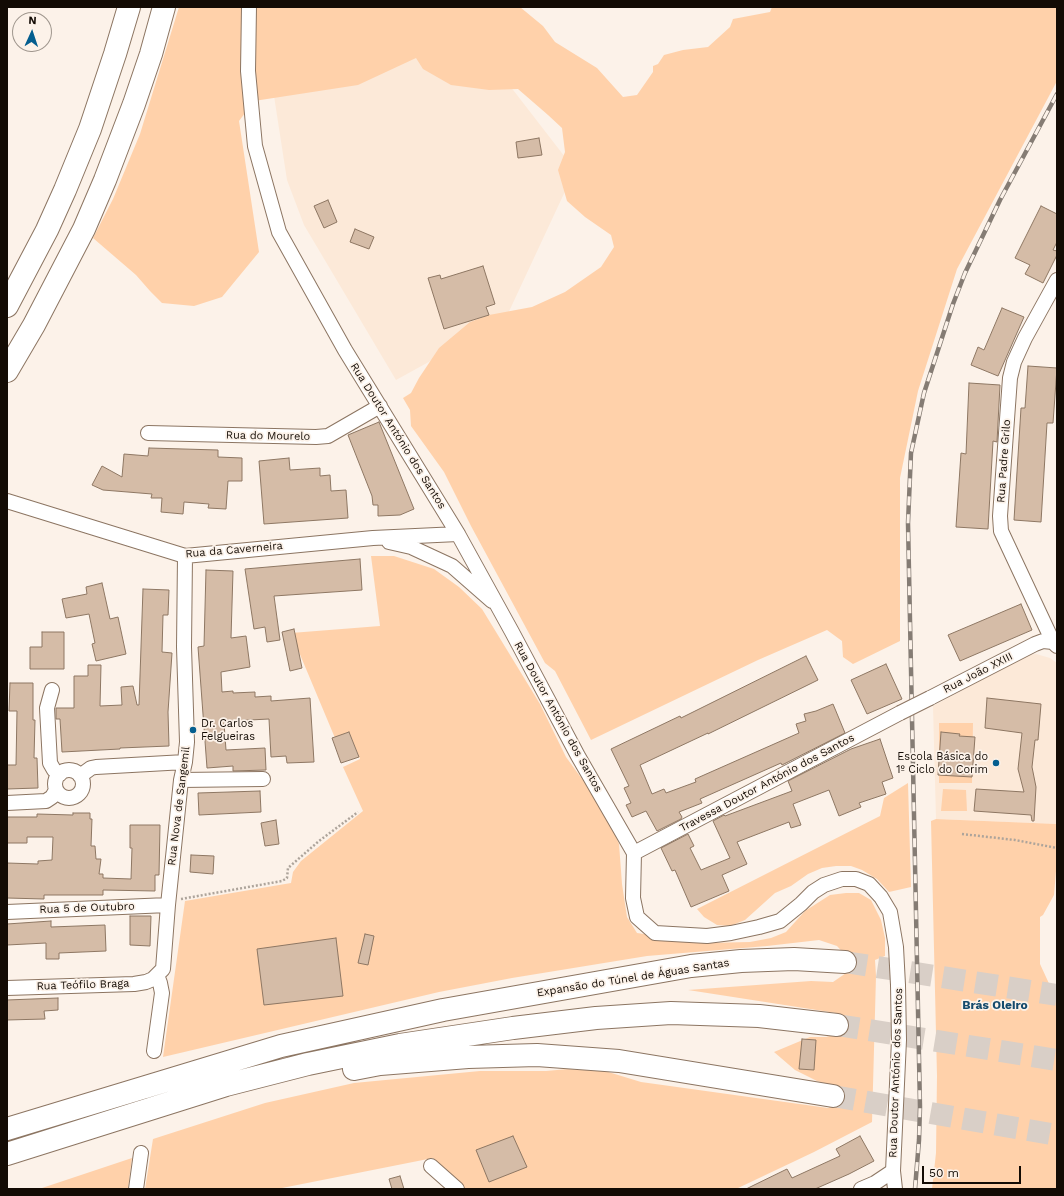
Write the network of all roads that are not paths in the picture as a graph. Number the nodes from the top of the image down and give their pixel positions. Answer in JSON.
{"nodes":[{"id":1,"x":129,"y":7,"type":"edge"},
{"id":2,"x":164,"y":7,"type":"edge"},
{"id":3,"x":249,"y":7,"type":"edge"},
{"id":4,"x":1057,"y":280,"type":"edge"},
{"id":5,"x":7,"y":306,"type":"edge"},
{"id":6,"x":7,"y":371,"type":"edge"},
{"id":7,"x":380,"y":406,"type":"junction"},
{"id":8,"x":148,"y":433,"type":"dead end"},
{"id":9,"x":7,"y":501,"type":"edge"},
{"id":10,"x":458,"y":534,"type":"junction"},
{"id":11,"x":373,"y":538,"type":"junction"},
{"id":12,"x":185,"y":556,"type":"junction"},
{"id":13,"x":499,"y":607,"type":"junction"},
{"id":14,"x":1055,"y":644,"type":"edge"},
{"id":15,"x":52,"y":690,"type":"dead end"},
{"id":16,"x":900,"y":713,"type":"joint"},
{"id":17,"x":184,"y":762,"type":"junction"},
{"id":18,"x":60,"y":774,"type":"junction"},
{"id":19,"x":80,"y":776,"type":"junction"},
{"id":20,"x":263,"y":779,"type":"dead end"},
{"id":21,"x":181,"y":780,"type":"junction"},
{"id":22,"x":56,"y":790,"type":"junction"},
{"id":23,"x":7,"y":803,"type":"edge"},
{"id":24,"x":634,"y":853,"type":"junction"},
{"id":25,"x":168,"y":902,"type":"junction"},
{"id":26,"x":7,"y":912,"type":"edge"},
{"id":27,"x":845,"y":962,"type":"tunnel mouth"},
{"id":28,"x":157,"y":975,"type":"junction"},
{"id":29,"x":7,"y":988,"type":"edge"},
{"id":30,"x":837,"y":1025,"type":"tunnel mouth"},
{"id":31,"x":154,"y":1050,"type":"dead end"},
{"id":32,"x":833,"y":1096,"type":"tunnel mouth"},
{"id":33,"x":7,"y":1129,"type":"edge"},
{"id":34,"x":141,"y":1153,"type":"dead end"},
{"id":35,"x":7,"y":1154,"type":"edge"},
{"id":36,"x":431,"y":1166,"type":"dead end"},
{"id":37,"x":7,"y":1169,"type":"edge"},
{"id":38,"x":893,"y":1171,"type":"junction"},
{"id":39,"x":136,"y":1189,"type":"edge"},
{"id":40,"x":456,"y":1189,"type":"edge"},
{"id":41,"x":861,"y":1189,"type":"edge"},
{"id":42,"x":896,"y":1189,"type":"edge"}],
"edges":[{"from":1,"to":5,"type":"highway"},
{"from":2,"to":6,"type":"highway"},
{"from":3,"to":7,"type":"street","name":"Rua Doutor António dos Santos"},
{"from":4,"to":14,"type":"street","name":"Rua Padre Grilo"},
{"from":7,"to":8,"type":"street","name":"Rua do Mourelo"},
{"from":7,"to":10,"type":"street","name":"Rua Doutor António dos Santos"},
{"from":9,"to":12,"type":"street","name":"Rua da Caverneira"},
{"from":10,"to":11,"type":"street","name":"Rua da Caverneira"},
{"from":10,"to":13,"type":"street","name":"Rua Doutor António dos Santos"},
{"from":11,"to":12,"type":"street","name":"Rua da Caverneira"},
{"from":11,"to":13,"type":"street","name":"Rua da Caverneira"},
{"from":12,"to":17,"type":"street","name":"Rua Nova de Sangemil"},
{"from":13,"to":24,"type":"street","name":"Rua Doutor António dos Santos"},
{"from":14,"to":16,"type":"street","name":"Rua João XXIII","bridge":true},
{"from":15,"to":18,"type":"street"},
{"from":16,"to":24,"type":"street","name":"Travessa Doutor António dos Santos"},
{"from":17,"to":19,"type":"street"},
{"from":17,"to":21,"type":"street","name":"Rua Nova de Sangemil"},
{"from":18,"to":19,"type":"street"},
{"from":18,"to":22,"type":"street"},
{"from":19,"to":22,"type":"street"},
{"from":20,"to":21,"type":"street"},
{"from":21,"to":25,"type":"street","name":"Rua Nova de Sangemil"},
{"from":22,"to":23,"type":"street"},
{"from":24,"to":38,"type":"street","name":"Rua Doutor António dos Santos"},
{"from":25,"to":26,"type":"street","name":"Rua 5 de Outubro"},
{"from":25,"to":28,"type":"street","name":"Rua Nova de Sangemil"},
{"from":27,"to":33,"type":"highway","name":"Expansão do Túnel de Águas Santas"},
{"from":28,"to":29,"type":"street","name":"Rua Teófilo Braga"},
{"from":28,"to":31,"type":"street"},
{"from":30,"to":35,"type":"highway"},
{"from":32,"to":37,"type":"highway"},
{"from":34,"to":39,"type":"street"},
{"from":36,"to":40,"type":"street"},
{"from":38,"to":41,"type":"street"},
{"from":38,"to":42,"type":"street","name":"Rua Doutor António dos Santos"}]}
